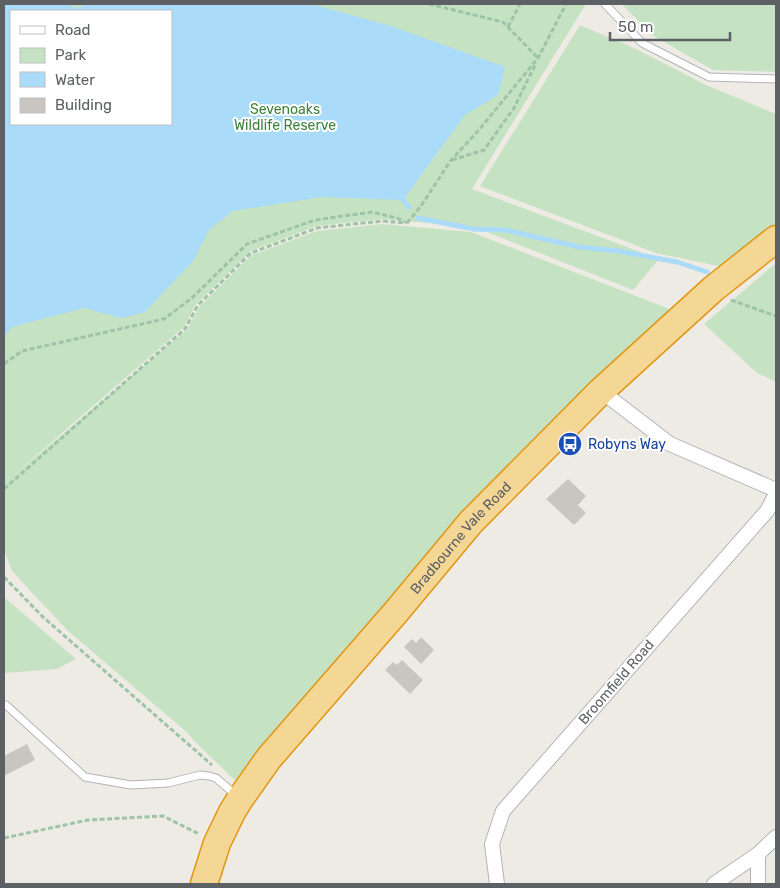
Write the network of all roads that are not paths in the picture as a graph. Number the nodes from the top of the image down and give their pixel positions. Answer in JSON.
{"nodes":[{"id":1,"x":605,"y":4,"type":"edge"},
{"id":2,"x":776,"y":79,"type":"edge"},
{"id":3,"x":776,"y":239,"type":"edge"},
{"id":4,"x":601,"y":391,"type":"junction"},
{"id":5,"x":776,"y":490,"type":"edge"},
{"id":6,"x":776,"y":494,"type":"edge"},
{"id":7,"x":6,"y":705,"type":"dead end"},
{"id":8,"x":240,"y":799,"type":"junction"},
{"id":9,"x":776,"y":836,"type":"edge"},
{"id":10,"x":758,"y":854,"type":"junction"},
{"id":11,"x":204,"y":884,"type":"edge"},
{"id":12,"x":497,"y":884,"type":"edge"},
{"id":13,"x":714,"y":884,"type":"edge"},
{"id":14,"x":758,"y":884,"type":"edge"}],
"edges":[{"from":1,"to":2,"type":"lane"},
{"from":3,"to":4,"type":"highway","name":"Bradbourne Vale Road"},
{"from":4,"to":5,"type":"street"},
{"from":4,"to":8,"type":"highway","name":"Bradbourne Vale Road"},
{"from":6,"to":12,"type":"street","name":"Broomfield Road"},
{"from":7,"to":8,"type":"lane"},
{"from":8,"to":11,"type":"highway","name":"Bradbourne Vale Road"},
{"from":9,"to":10,"type":"street"},
{"from":10,"to":13,"type":"street"},
{"from":10,"to":14,"type":"street"}]}
